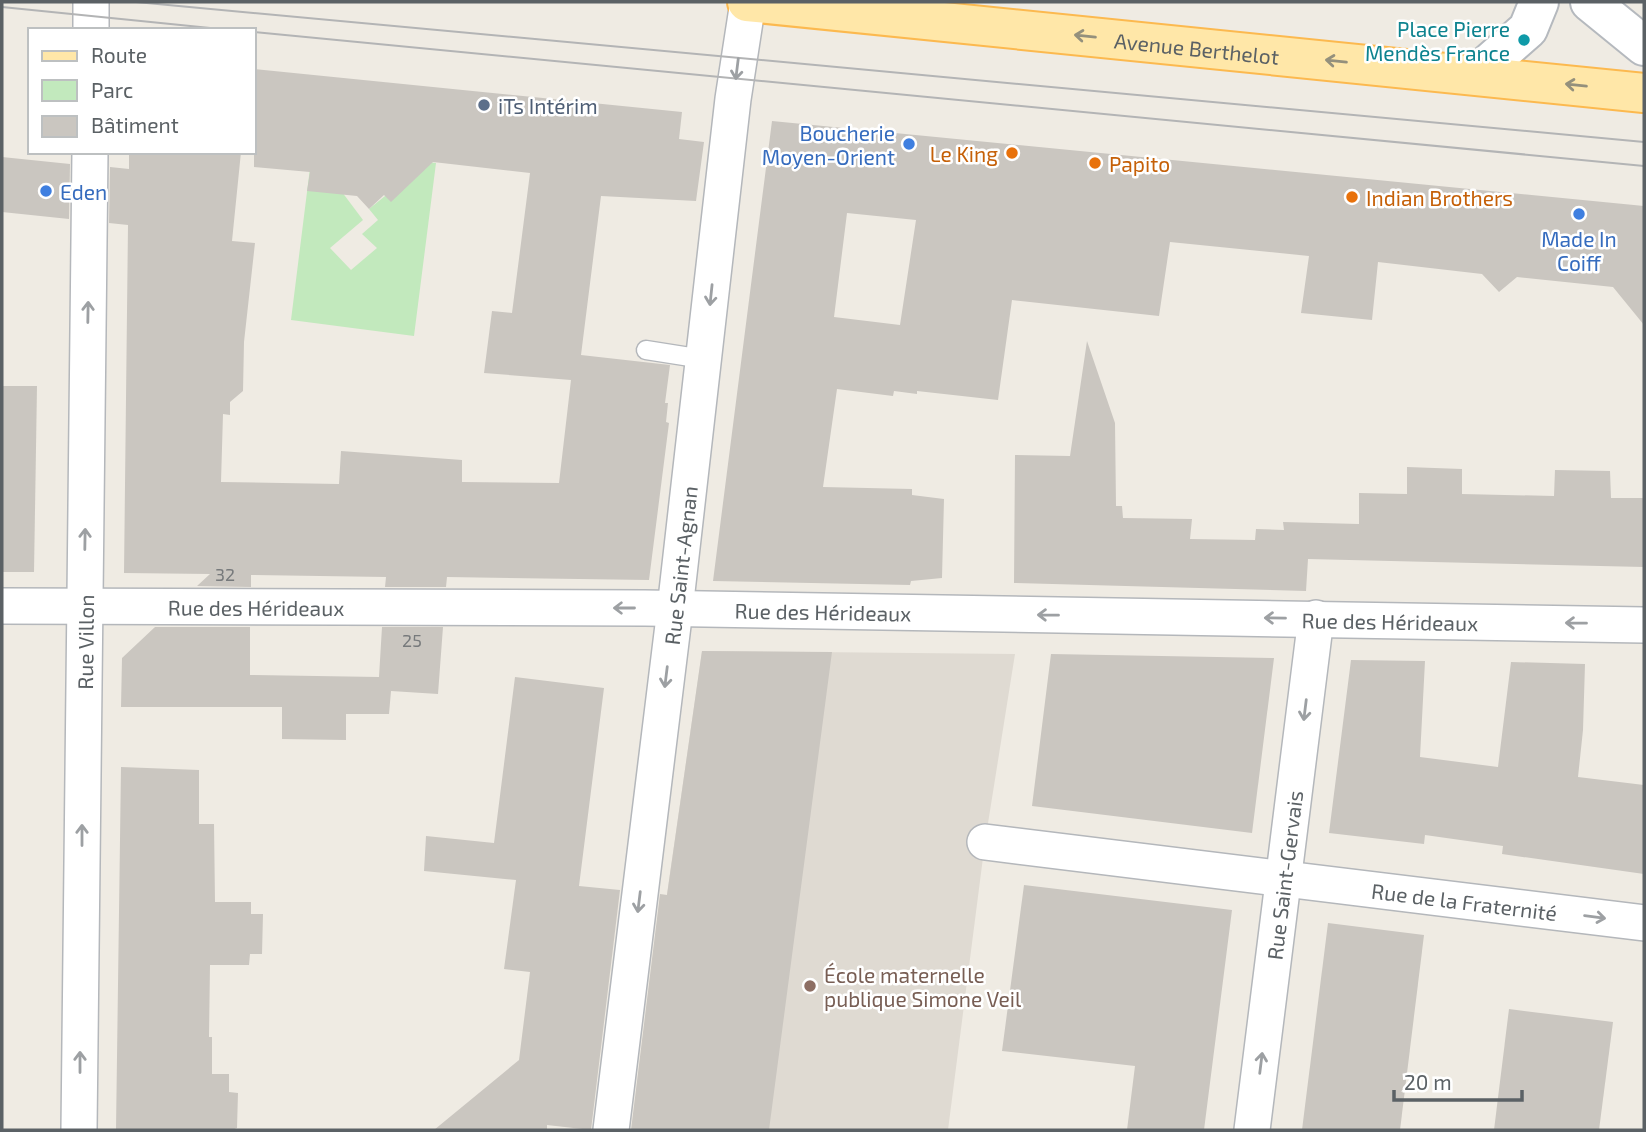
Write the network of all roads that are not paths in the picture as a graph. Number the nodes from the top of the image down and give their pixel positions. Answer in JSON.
{"nodes":[{"id":1,"x":92,"y":2,"type":"edge"},
{"id":2,"x":747,"y":2,"type":"edge"},
{"id":3,"x":1539,"y":2,"type":"edge"},
{"id":4,"x":1590,"y":2,"type":"edge"},
{"id":5,"x":91,"y":28,"type":"edge"},
{"id":6,"x":1644,"y":47,"type":"edge"},
{"id":7,"x":1477,"y":74,"type":"junction"},
{"id":8,"x":1644,"y":93,"type":"edge"},
{"id":9,"x":90,"y":154,"type":"edge"},
{"id":10,"x":646,"y":350,"type":"dead end"},
{"id":11,"x":704,"y":359,"type":"junction"},
{"id":12,"x":2,"y":606,"type":"edge"},
{"id":13,"x":83,"y":607,"type":"junction"},
{"id":14,"x":675,"y":609,"type":"junction"},
{"id":15,"x":1317,"y":618,"type":"junction"},
{"id":16,"x":1644,"y":625,"type":"edge"},
{"id":17,"x":985,"y":842,"type":"dead end"},
{"id":18,"x":1284,"y":881,"type":"junction"},
{"id":19,"x":1644,"y":923,"type":"edge"},
{"id":20,"x":79,"y":1130,"type":"edge"},
{"id":21,"x":611,"y":1130,"type":"edge"},
{"id":22,"x":1252,"y":1130,"type":"edge"}],
"edges":[{"from":1,"to":5,"type":"street"},
{"from":7,"to":2,"type":"main road","name":"Avenue Berthelot","one_way":true},
{"from":2,"to":11,"type":"street","name":"Rue Saint-Agnan","one_way":true},
{"from":3,"to":7,"type":"main road"},
{"from":4,"to":6,"type":"main road"},
{"from":8,"to":7,"type":"main road","name":"Avenue Berthelot","one_way":true},
{"from":13,"to":9,"type":"street","name":"Rue Villon","one_way":true},
{"from":10,"to":11,"type":"lane"},
{"from":11,"to":14,"type":"street","name":"Rue Saint-Agnan"},
{"from":12,"to":13,"type":"street","name":"Rue des Hérideaux"},
{"from":14,"to":13,"type":"street","name":"Rue des Hérideaux","one_way":true},
{"from":20,"to":13,"type":"street","name":"Rue Villon","one_way":true},
{"from":15,"to":14,"type":"street","name":"Rue des Hérideaux","one_way":true},
{"from":14,"to":21,"type":"street","name":"Rue Saint-Agnan","one_way":true},
{"from":16,"to":15,"type":"street","name":"Rue des Hérideaux","one_way":true},
{"from":15,"to":18,"type":"street","name":"Rue Saint-Gervais","one_way":true},
{"from":17,"to":18,"type":"street","name":"Rue de la Fraternité"},
{"from":18,"to":19,"type":"street","name":"Rue de la Fraternité","one_way":true},
{"from":22,"to":18,"type":"street","name":"Rue Saint-Gervais","one_way":true}]}
